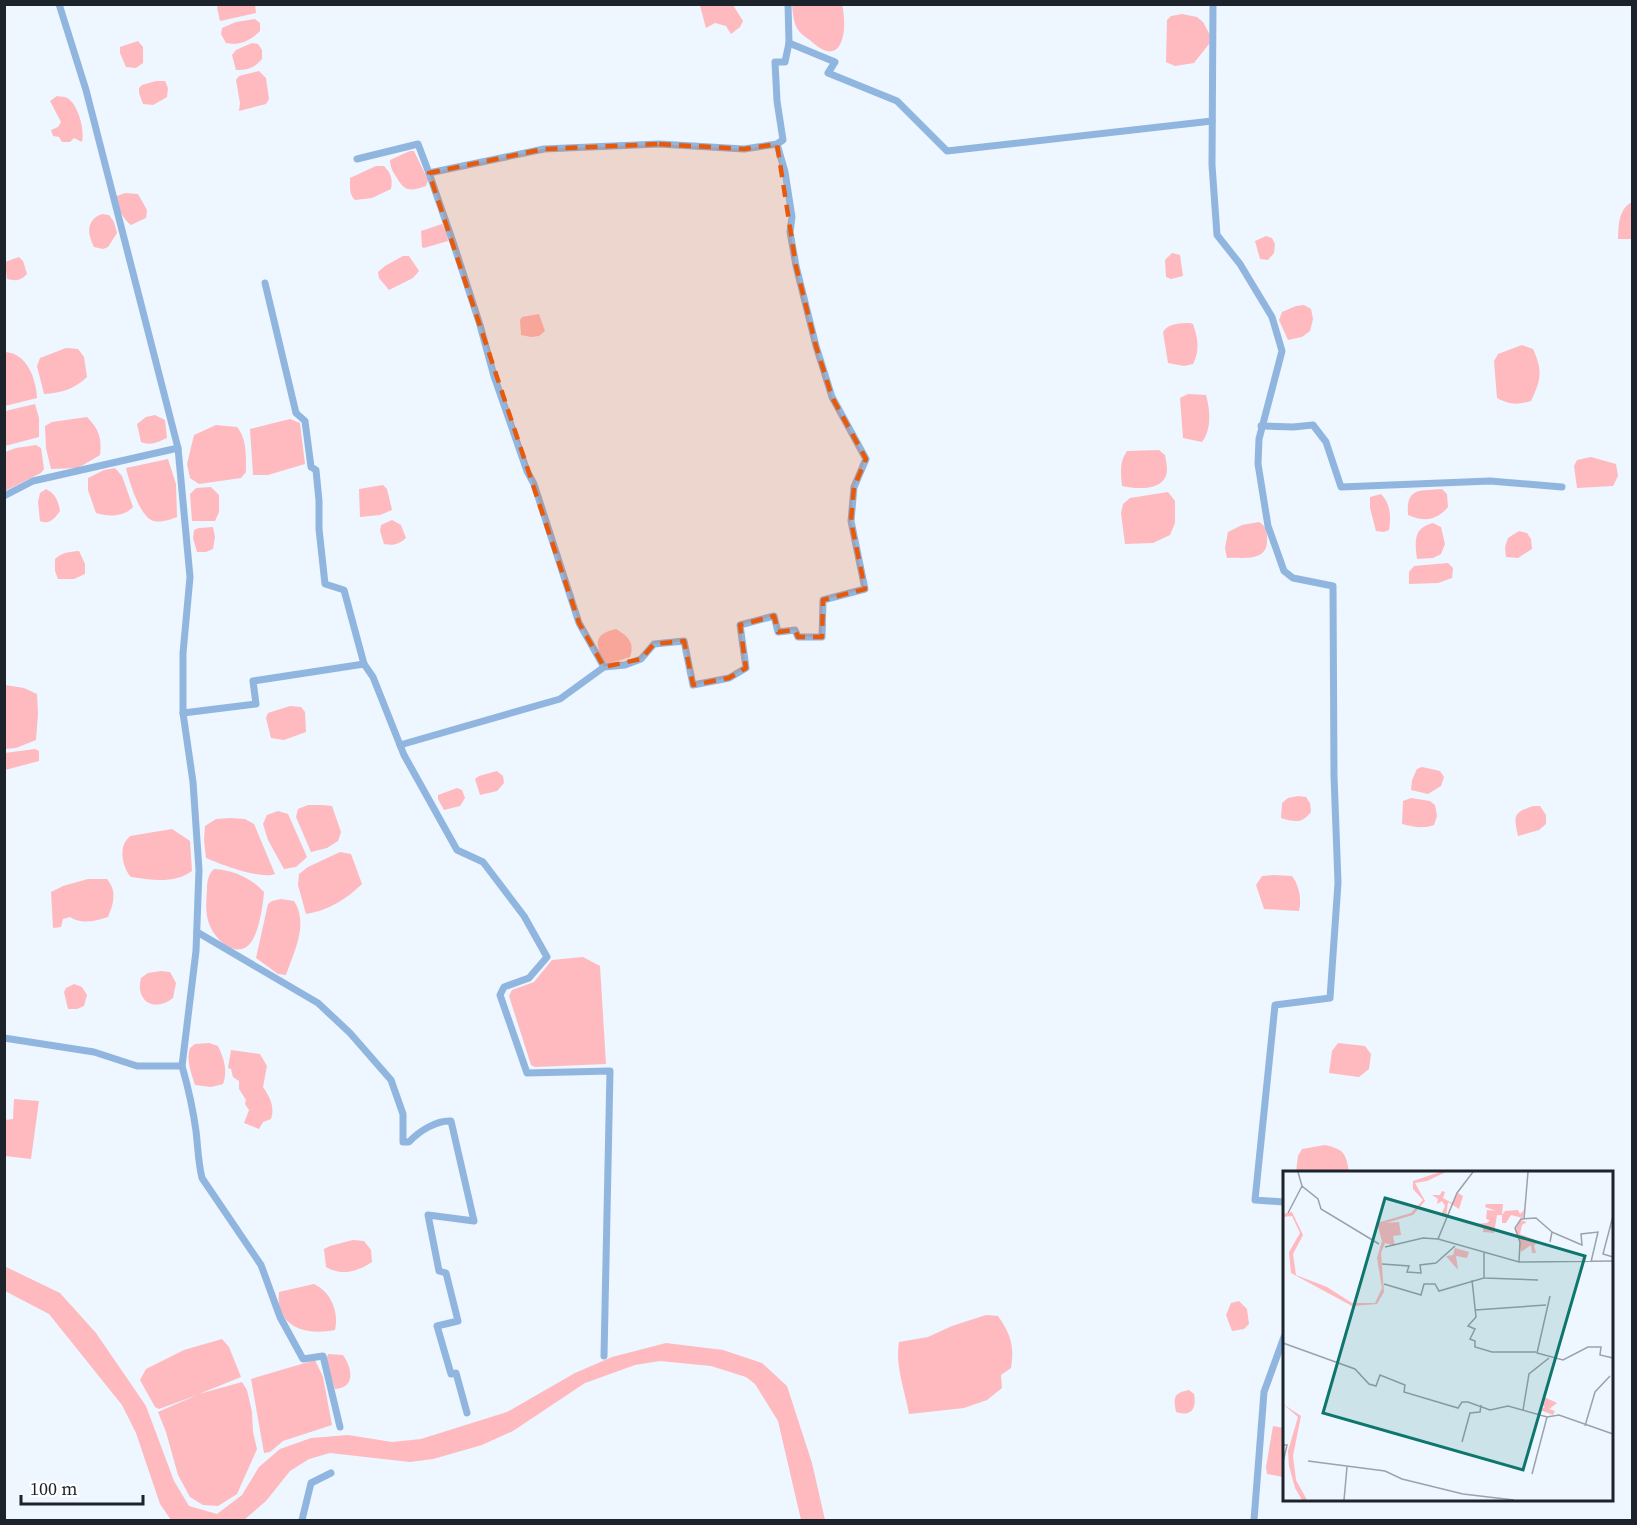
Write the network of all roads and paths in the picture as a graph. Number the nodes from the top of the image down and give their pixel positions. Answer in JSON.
{"nodes":[{"id":1,"x":59,"y":4,"type":"edge"},
{"id":2,"x":788,"y":4,"type":"edge"},
{"id":3,"x":1213,"y":4,"type":"edge"},
{"id":4,"x":789,"y":43,"type":"junction"},
{"id":5,"x":1212,"y":121,"type":"junction"},
{"id":6,"x":777,"y":144,"type":"junction"},
{"id":7,"x":357,"y":159,"type":"dead end"},
{"id":8,"x":429,"y":173,"type":"junction"},
{"id":9,"x":265,"y":283,"type":"dead end"},
{"id":10,"x":1262,"y":426,"type":"junction"},
{"id":11,"x":178,"y":448,"type":"junction"},
{"id":12,"x":1562,"y":487,"type":"dead end"},
{"id":13,"x":4,"y":496,"type":"edge"},
{"id":14,"x":364,"y":664,"type":"junction"},
{"id":15,"x":604,"y":667,"type":"junction"},
{"id":16,"x":183,"y":713,"type":"junction"},
{"id":17,"x":400,"y":745,"type":"junction"},
{"id":18,"x":197,"y":932,"type":"junction"},
{"id":19,"x":4,"y":1038,"type":"edge"},
{"id":20,"x":182,"y":1066,"type":"junction"},
{"id":21,"x":1283,"y":1202,"type":"edge"},
{"id":22,"x":1283,"y":1340,"type":"edge"},
{"id":23,"x":604,"y":1356,"type":"dead end"},
{"id":24,"x":467,"y":1413,"type":"dead end"},
{"id":25,"x":340,"y":1427,"type":"dead end"},
{"id":26,"x":331,"y":1473,"type":"dead end"},
{"id":27,"x":302,"y":1521,"type":"edge"},
{"id":28,"x":1254,"y":1521,"type":"edge"}],
"edges":[{"from":1,"to":11,"type":"street"},
{"from":2,"to":4,"type":"street"},
{"from":3,"to":5,"type":"street"},
{"from":4,"to":5,"type":"street"},
{"from":4,"to":6,"type":"street"},
{"from":5,"to":10,"type":"street"},
{"from":6,"to":8,"type":"street"},
{"from":6,"to":15,"type":"street"},
{"from":7,"to":8,"type":"street"},
{"from":8,"to":15,"type":"street"},
{"from":9,"to":14,"type":"street"},
{"from":10,"to":12,"type":"street"},
{"from":10,"to":21,"type":"street"},
{"from":11,"to":13,"type":"street"},
{"from":11,"to":16,"type":"street"},
{"from":14,"to":16,"type":"street"},
{"from":14,"to":17,"type":"street"},
{"from":15,"to":17,"type":"street"},
{"from":16,"to":18,"type":"street"},
{"from":17,"to":23,"type":"street"},
{"from":18,"to":20,"type":"street"},
{"from":18,"to":24,"type":"street"},
{"from":19,"to":20,"type":"street"},
{"from":20,"to":25,"type":"street"},
{"from":22,"to":28,"type":"street"},
{"from":26,"to":27,"type":"street"}]}
